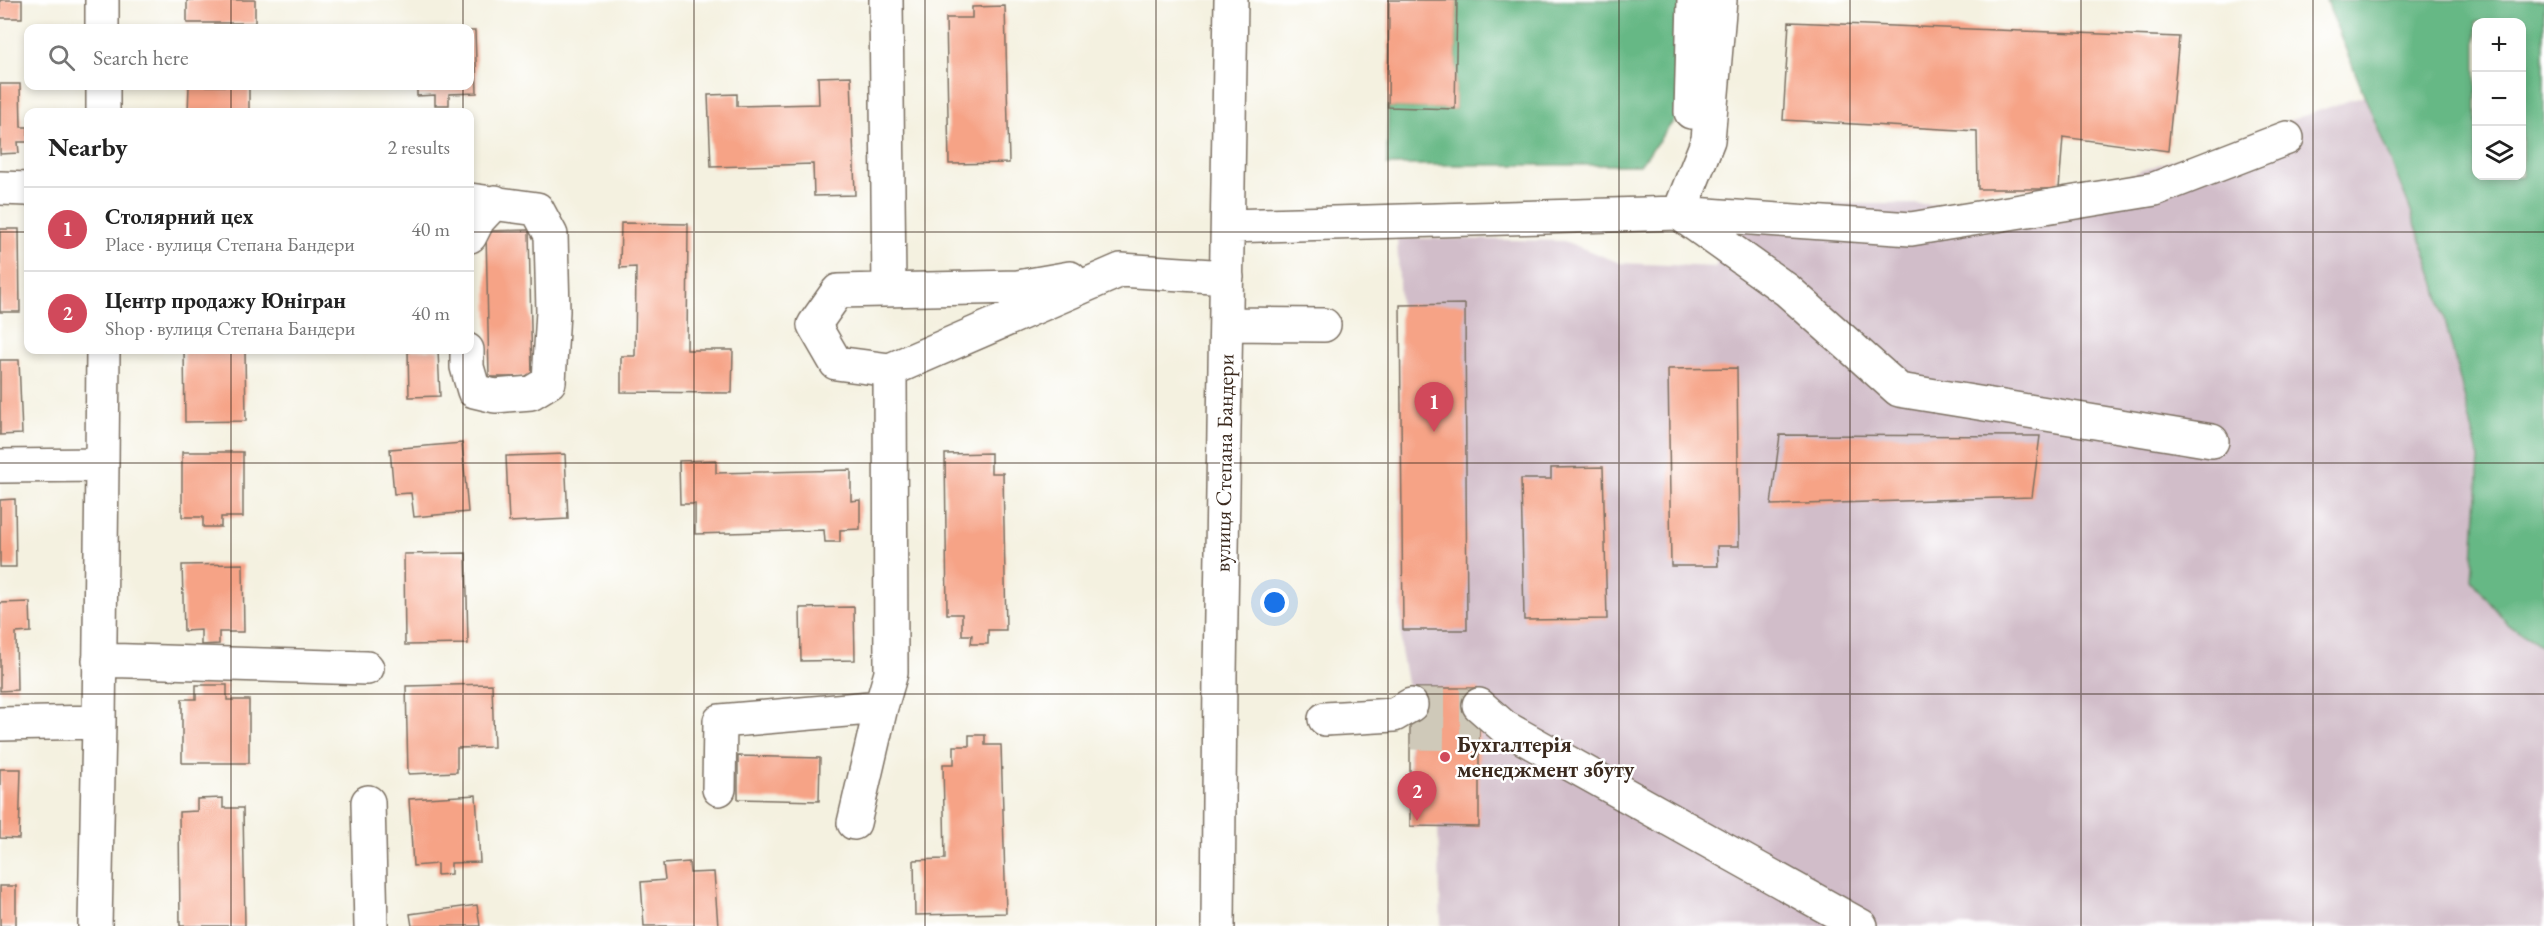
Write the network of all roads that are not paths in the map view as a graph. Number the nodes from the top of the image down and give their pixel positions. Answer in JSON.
{"nodes":[{"id":1,"x":102,"y":0,"type":"edge"},
{"id":2,"x":886,"y":0,"type":"edge"},
{"id":3,"x":1231,"y":0,"type":"edge"},
{"id":4,"x":1694,"y":0,"type":"edge"},
{"id":5,"x":1720,"y":0,"type":"edge"},
{"id":6,"x":102,"y":24,"type":"edge"},
{"id":7,"x":103,"y":90,"type":"edge"},
{"id":8,"x":103,"y":108,"type":"edge"},
{"id":9,"x":2288,"y":138,"type":"dead end"},
{"id":10,"x":1708,"y":140,"type":"junction"},
{"id":11,"x":0,"y":188,"type":"edge"},
{"id":12,"x":24,"y":189,"type":"edge"},
{"id":13,"x":482,"y":201,"type":"edge"},
{"id":14,"x":1679,"y":213,"type":"junction"},
{"id":15,"x":1228,"y":226,"type":"junction"},
{"id":16,"x":474,"y":228,"type":"edge"},
{"id":17,"x":1121,"y":270,"type":"junction"},
{"id":18,"x":1227,"y":277,"type":"junction"},
{"id":19,"x":889,"y":290,"type":"junction"},
{"id":20,"x":1226,"y":324,"type":"junction"},
{"id":21,"x":1324,"y":325,"type":"dead end"},
{"id":22,"x":102,"y":354,"type":"edge"},
{"id":23,"x":467,"y":354,"type":"edge"},
{"id":24,"x":890,"y":370,"type":"junction"},
{"id":25,"x":2212,"y":441,"type":"dead end"},
{"id":26,"x":102,"y":465,"type":"junction"},
{"id":27,"x":0,"y":466,"type":"edge"},
{"id":28,"x":99,"y":660,"type":"junction"},
{"id":29,"x":367,"y":668,"type":"dead end"},
{"id":30,"x":881,"y":707,"type":"junction"},
{"id":31,"x":1405,"y":717,"type":"tunnel mouth"},
{"id":32,"x":1325,"y":719,"type":"dead end"},
{"id":33,"x":99,"y":722,"type":"junction"},
{"id":34,"x":1487,"y":722,"type":"tunnel mouth"},
{"id":35,"x":0,"y":724,"type":"edge"},
{"id":36,"x":719,"y":789,"type":"dead end"},
{"id":37,"x":368,"y":802,"type":"dead end"},
{"id":38,"x":854,"y":823,"type":"dead end"},
{"id":39,"x":95,"y":926,"type":"edge"},
{"id":40,"x":371,"y":926,"type":"edge"},
{"id":41,"x":1218,"y":926,"type":"edge"},
{"id":42,"x":1862,"y":926,"type":"edge"}],
"edges":[{"from":1,"to":6,"type":"street"},
{"from":2,"to":19,"type":"street"},
{"from":3,"to":15,"type":"street","name":"вулиця Степана Бандери"},
{"from":4,"to":10,"type":"street"},
{"from":5,"to":10,"type":"street"},
{"from":7,"to":8,"type":"street"},
{"from":9,"to":14,"type":"street"},
{"from":10,"to":14,"type":"street"},
{"from":11,"to":12,"type":"street"},
{"from":13,"to":16,"type":"street"},
{"from":13,"to":23,"type":"street"},
{"from":14,"to":15,"type":"street"},
{"from":14,"to":25,"type":"street"},
{"from":15,"to":18,"type":"street","name":"вулиця Степана Бандери"},
{"from":17,"to":18,"type":"street"},
{"from":17,"to":19,"type":"street"},
{"from":17,"to":24,"type":"street"},
{"from":18,"to":20,"type":"street","name":"вулиця Степана Бандери"},
{"from":19,"to":24,"type":"street"},
{"from":20,"to":21,"type":"street"},
{"from":20,"to":41,"type":"street","name":"вулиця Степана Бандери"},
{"from":22,"to":26,"type":"street"},
{"from":24,"to":30,"type":"street"},
{"from":26,"to":27,"type":"street"},
{"from":26,"to":28,"type":"street"},
{"from":28,"to":29,"type":"street"},
{"from":28,"to":33,"type":"street"},
{"from":30,"to":36,"type":"street"},
{"from":30,"to":38,"type":"street"},
{"from":31,"to":32,"type":"street"},
{"from":33,"to":35,"type":"street"},
{"from":33,"to":39,"type":"street"},
{"from":34,"to":42,"type":"street"},
{"from":37,"to":40,"type":"street"}]}
